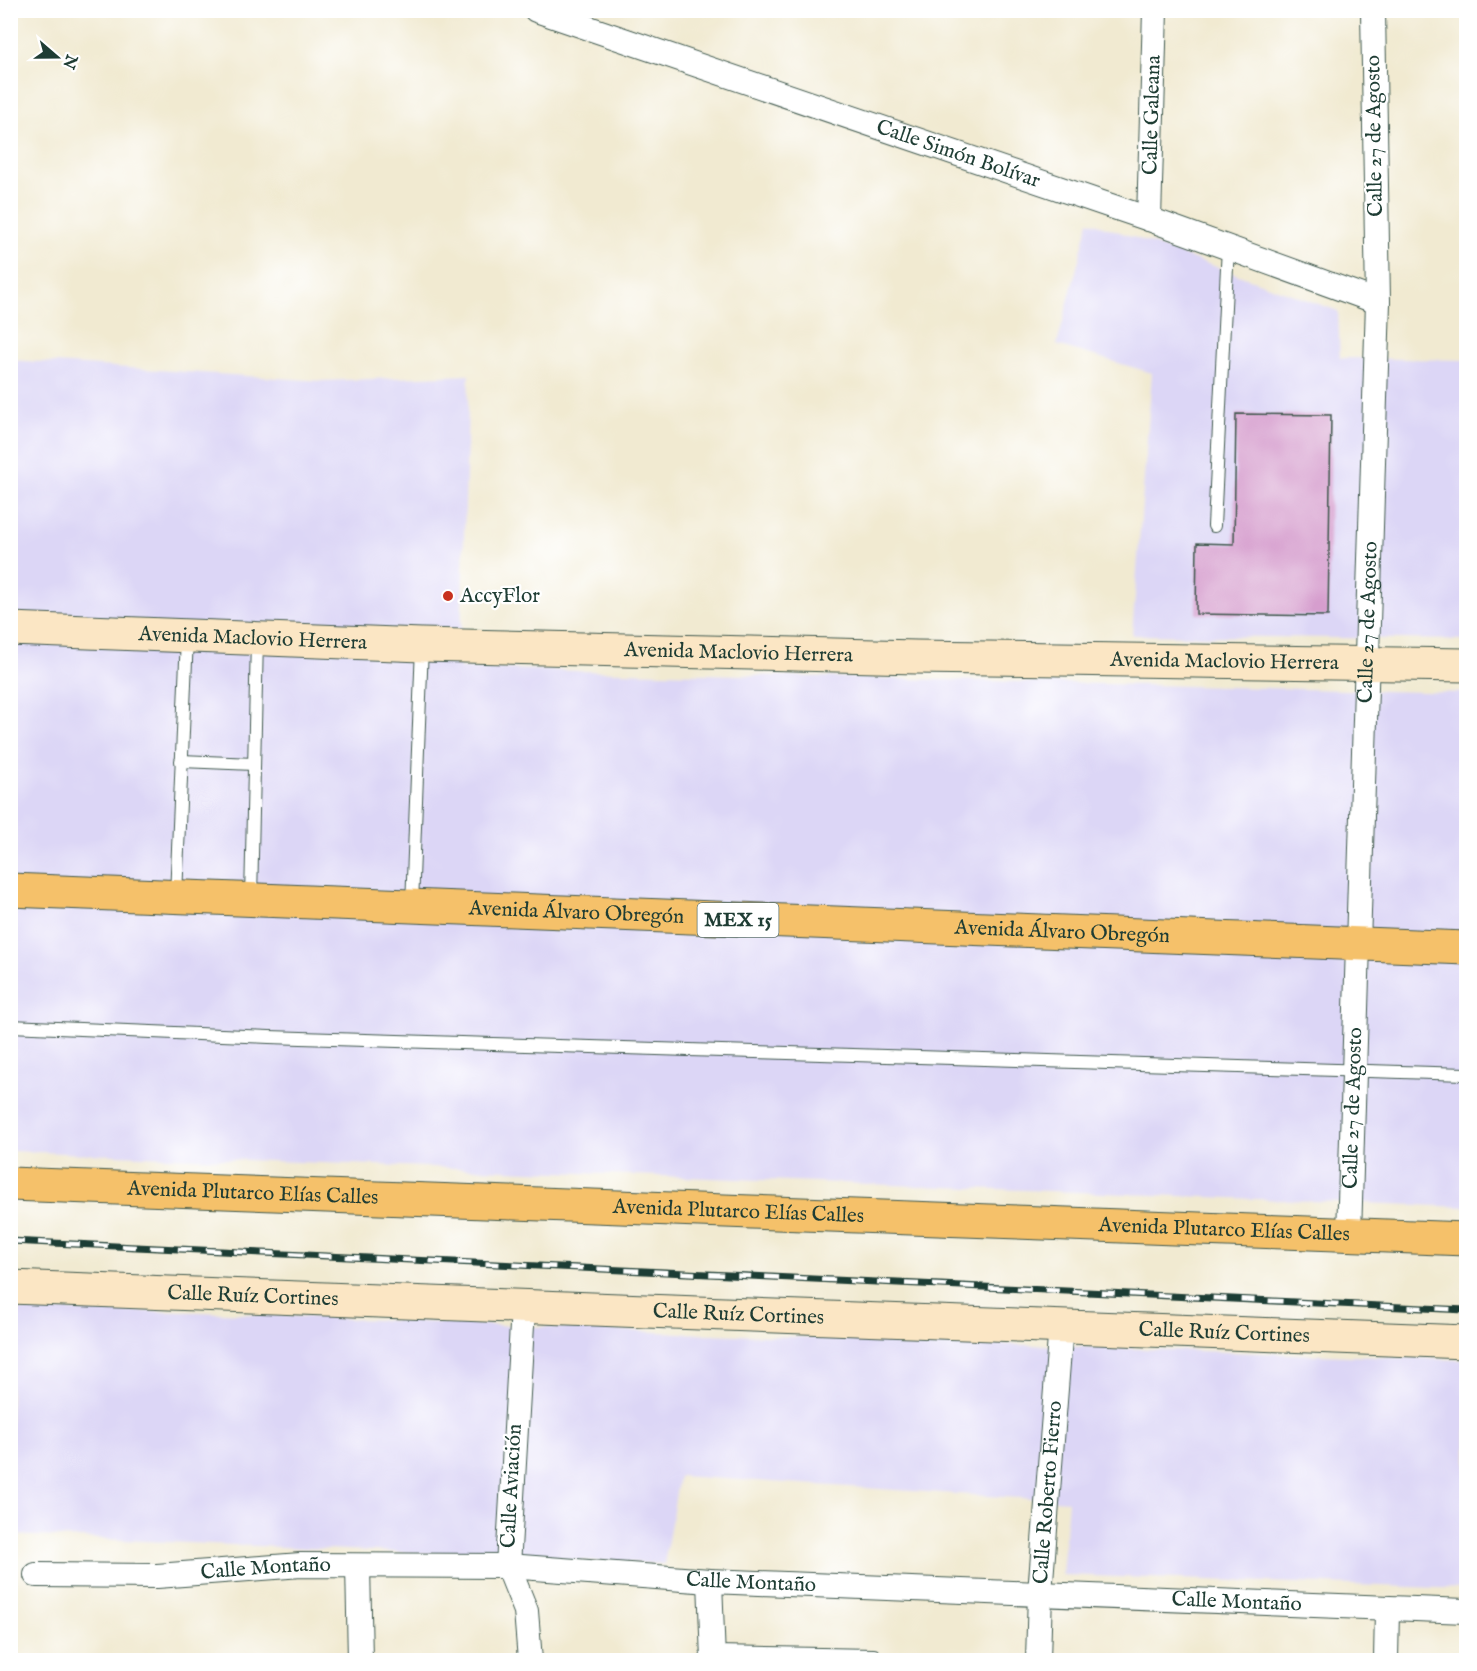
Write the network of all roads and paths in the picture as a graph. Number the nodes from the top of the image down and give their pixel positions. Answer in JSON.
{"nodes":[{"id":1,"x":536,"y":10,"type":"edge"},
{"id":2,"x":1155,"y":10,"type":"edge"},
{"id":3,"x":1373,"y":10,"type":"edge"},
{"id":4,"x":1149,"y":219,"type":"junction"},
{"id":5,"x":1228,"y":247,"type":"junction"},
{"id":6,"x":1378,"y":302,"type":"junction"},
{"id":7,"x":1214,"y":526,"type":"dead end"},
{"id":8,"x":10,"y":629,"type":"edge"},
{"id":9,"x":187,"y":636,"type":"junction"},
{"id":10,"x":257,"y":639,"type":"junction"},
{"id":11,"x":422,"y":645,"type":"junction"},
{"id":12,"x":1365,"y":663,"type":"junction"},
{"id":13,"x":1467,"y":665,"type":"edge"},
{"id":14,"x":181,"y":761,"type":"junction"},
{"id":15,"x":254,"y":764,"type":"junction"},
{"id":16,"x":10,"y":890,"type":"edge"},
{"id":17,"x":176,"y":897,"type":"junction"},
{"id":18,"x":251,"y":900,"type":"junction"},
{"id":19,"x":412,"y":906,"type":"junction"},
{"id":20,"x":1357,"y":945,"type":"junction"},
{"id":21,"x":1467,"y":948,"type":"edge"},
{"id":22,"x":10,"y":1026,"type":"edge"},
{"id":23,"x":1354,"y":1071,"type":"junction"},
{"id":24,"x":1467,"y":1074,"type":"edge"},
{"id":25,"x":10,"y":1184,"type":"edge"},
{"id":26,"x":1349,"y":1234,"type":"junction"},
{"id":27,"x":1467,"y":1239,"type":"edge"},
{"id":28,"x":10,"y":1287,"type":"edge"},
{"id":29,"x":523,"y":1308,"type":"junction"},
{"id":30,"x":1061,"y":1325,"type":"junction"},
{"id":31,"x":1467,"y":1342,"type":"edge"},
{"id":32,"x":358,"y":1566,"type":"junction"},
{"id":33,"x":507,"y":1566,"type":"junction"},
{"id":34,"x":36,"y":1575,"type":"dead end"},
{"id":35,"x":710,"y":1581,"type":"junction"},
{"id":36,"x":1040,"y":1593,"type":"junction"},
{"id":37,"x":1387,"y":1609,"type":"junction"},
{"id":38,"x":1467,"y":1611,"type":"edge"},
{"id":39,"x":874,"y":1655,"type":"dead end"},
{"id":40,"x":714,"y":1656,"type":"edge"},
{"id":41,"x":360,"y":1660,"type":"edge"},
{"id":42,"x":530,"y":1660,"type":"edge"},
{"id":43,"x":1038,"y":1660,"type":"edge"},
{"id":44,"x":1386,"y":1660,"type":"edge"}],
"edges":[{"from":1,"to":4,"type":"street","name":"Calle Simón Bolívar"},
{"from":2,"to":4,"type":"street","name":"Calle Galeana"},
{"from":3,"to":6,"type":"street","name":"Calle 27 de Agosto"},
{"from":4,"to":5,"type":"street","name":"Calle Simón Bolívar"},
{"from":5,"to":6,"type":"street","name":"Calle Simón Bolívar"},
{"from":5,"to":7,"type":"lane"},
{"from":6,"to":12,"type":"street","name":"Calle 27 de Agosto"},
{"from":8,"to":9,"type":"street","name":"Avenida Maclovio Herrera"},
{"from":9,"to":10,"type":"street","name":"Avenida Maclovio Herrera"},
{"from":9,"to":14,"type":"lane"},
{"from":10,"to":11,"type":"street","name":"Avenida Maclovio Herrera"},
{"from":10,"to":15,"type":"lane"},
{"from":11,"to":12,"type":"street","name":"Avenida Maclovio Herrera"},
{"from":11,"to":19,"type":"lane"},
{"from":12,"to":13,"type":"street","name":"Avenida Maclovio Herrera"},
{"from":12,"to":20,"type":"street","name":"Calle 27 de Agosto"},
{"from":14,"to":15,"type":"lane"},
{"from":14,"to":17,"type":"lane"},
{"from":15,"to":18,"type":"lane"},
{"from":16,"to":17,"type":"highway","name":"Avenida Álvaro Obregón","number":"MEX 15"},
{"from":17,"to":18,"type":"highway","name":"Avenida Álvaro Obregón","number":"MEX 15"},
{"from":18,"to":19,"type":"highway","name":"Avenida Álvaro Obregón","number":"MEX 15"},
{"from":19,"to":20,"type":"highway","name":"Avenida Álvaro Obregón","number":"MEX 15"},
{"from":20,"to":21,"type":"highway","name":"Avenida Álvaro Obregón","number":"MEX 15"},
{"from":20,"to":23,"type":"street","name":"Calle 27 de Agosto"},
{"from":22,"to":23,"type":"lane"},
{"from":23,"to":24,"type":"lane"},
{"from":23,"to":26,"type":"street","name":"Calle 27 de Agosto"},
{"from":25,"to":26,"type":"highway","name":"Avenida Plutarco Elías Calles"},
{"from":26,"to":27,"type":"highway","name":"Avenida Plutarco Elías Calles"},
{"from":28,"to":29,"type":"street","name":"Calle Ruíz Cortines"},
{"from":29,"to":30,"type":"street","name":"Calle Ruíz Cortines"},
{"from":29,"to":33,"type":"street","name":"Calle Aviación"},
{"from":30,"to":31,"type":"street","name":"Calle Ruíz Cortines"},
{"from":30,"to":36,"type":"street","name":"Calle Roberto Fierro"},
{"from":32,"to":33,"type":"street","name":"Calle Montaño"},
{"from":32,"to":34,"type":"street","name":"Calle Montaño"},
{"from":32,"to":41,"type":"street"},
{"from":33,"to":35,"type":"street","name":"Calle Montaño"},
{"from":33,"to":42,"type":"street","name":"Calle Aviación"},
{"from":35,"to":36,"type":"street","name":"Calle Montaño"},
{"from":35,"to":40,"type":"street"},
{"from":36,"to":37,"type":"street","name":"Calle Montaño"},
{"from":36,"to":43,"type":"street","name":"Calle Roberto Fierro"},
{"from":37,"to":38,"type":"street","name":"Calle Montaño"},
{"from":37,"to":44,"type":"street"},
{"from":39,"to":40,"type":"lane"}]}
